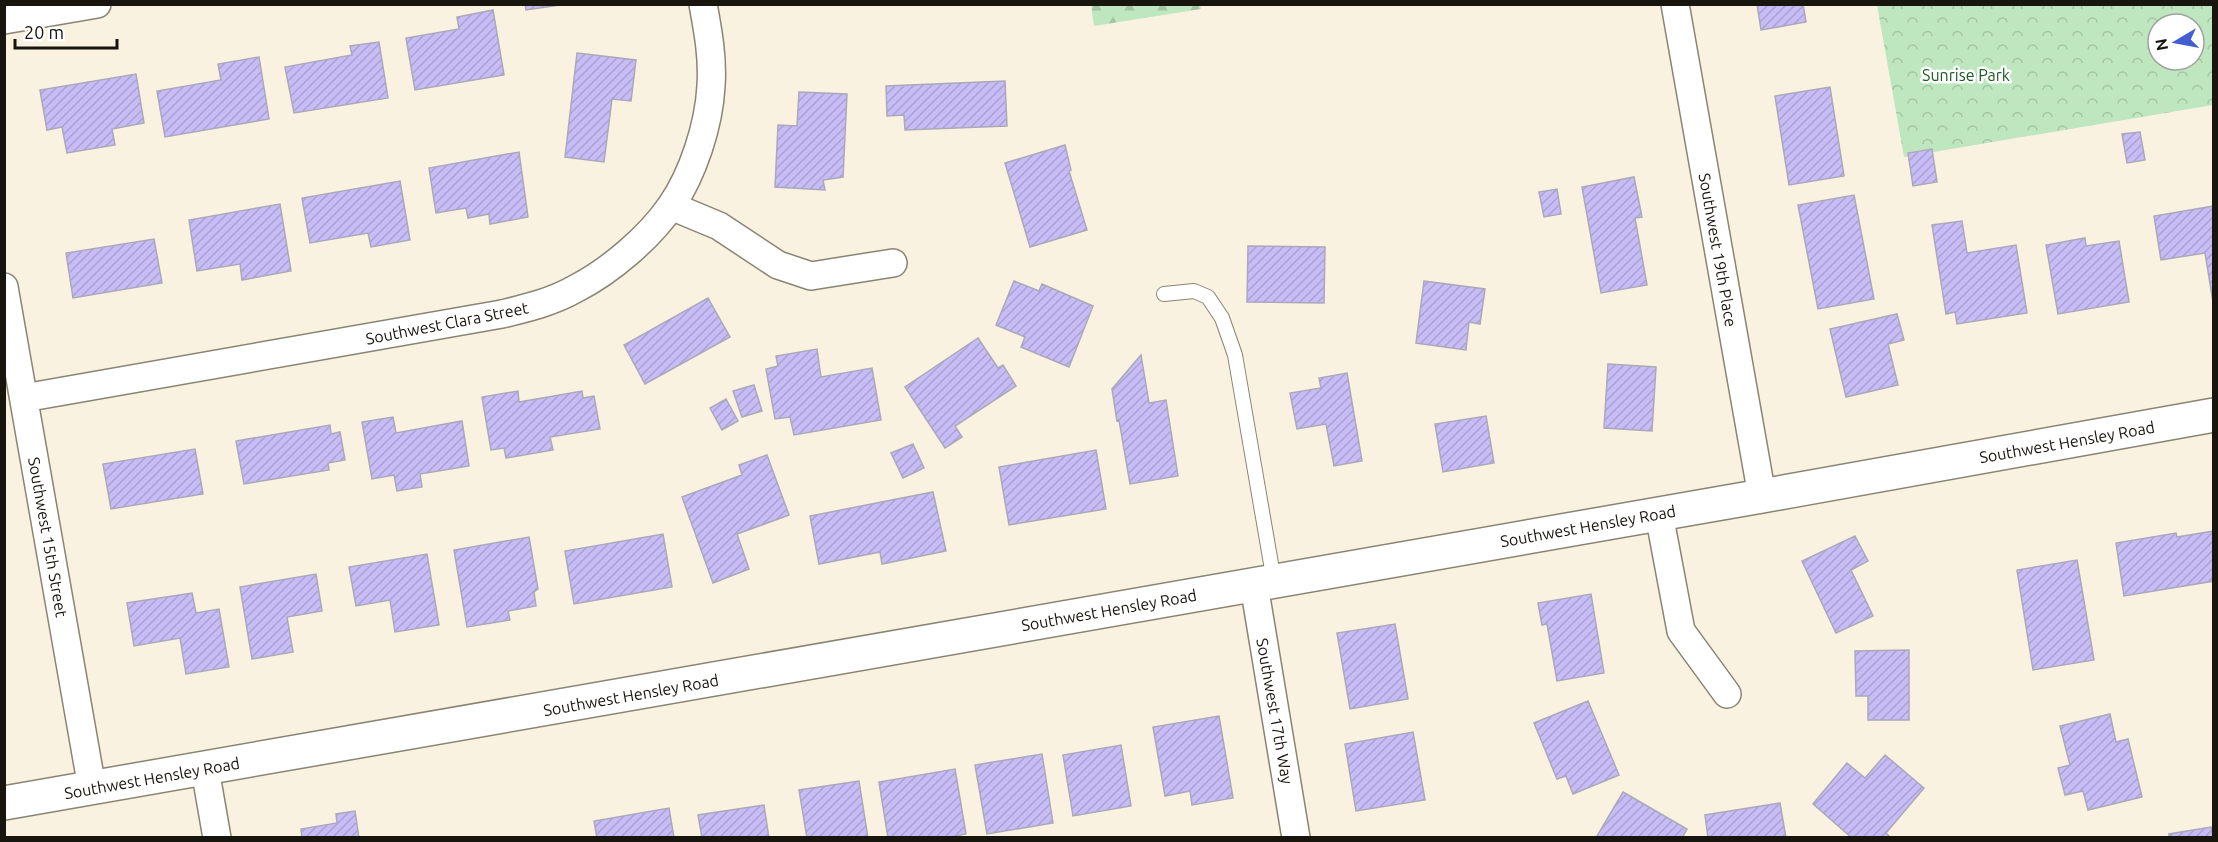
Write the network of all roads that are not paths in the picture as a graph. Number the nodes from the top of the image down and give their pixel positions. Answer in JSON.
{"nodes":[{"id":1,"x":98,"y":4,"type":"edge"},
{"id":2,"x":703,"y":4,"type":"edge"},
{"id":3,"x":1675,"y":4,"type":"edge"},
{"id":4,"x":4,"y":20,"type":"edge"},
{"id":5,"x":671,"y":206,"type":"junction"},
{"id":6,"x":893,"y":263,"type":"dead end"},
{"id":7,"x":4,"y":287,"type":"edge"},
{"id":8,"x":1164,"y":294,"type":"dead end"},
{"id":9,"x":24,"y":398,"type":"junction"},
{"id":10,"x":2214,"y":415,"type":"edge"},
{"id":11,"x":1762,"y":496,"type":"junction"},
{"id":12,"x":1659,"y":514,"type":"junction"},
{"id":13,"x":1264,"y":583,"type":"junction"},
{"id":14,"x":1727,"y":694,"type":"dead end"},
{"id":15,"x":205,"y":769,"type":"junction"},
{"id":16,"x":92,"y":788,"type":"junction"},
{"id":17,"x":4,"y":803,"type":"edge"},
{"id":18,"x":217,"y":837,"type":"edge"},
{"id":19,"x":1296,"y":837,"type":"edge"}],
"edges":[{"from":1,"to":4,"type":"street"},
{"from":2,"to":5,"type":"street","name":"Southwest Clara Street"},
{"from":3,"to":11,"type":"street","name":"Southwest 19th Place"},
{"from":5,"to":6,"type":"street"},
{"from":5,"to":9,"type":"street","name":"Southwest Clara Street"},
{"from":7,"to":9,"type":"street","name":"Southwest 15th Street"},
{"from":8,"to":13,"type":"lane"},
{"from":9,"to":16,"type":"street","name":"Southwest 15th Street"},
{"from":10,"to":11,"type":"street","name":"Southwest Hensley Road"},
{"from":11,"to":12,"type":"street","name":"Southwest Hensley Road"},
{"from":12,"to":13,"type":"street","name":"Southwest Hensley Road"},
{"from":12,"to":14,"type":"street"},
{"from":13,"to":15,"type":"street","name":"Southwest Hensley Road"},
{"from":13,"to":19,"type":"street","name":"Southwest 17th Way"},
{"from":15,"to":16,"type":"street","name":"Southwest Hensley Road"},
{"from":15,"to":18,"type":"street"},
{"from":16,"to":17,"type":"street","name":"Southwest Hensley Road"}]}
